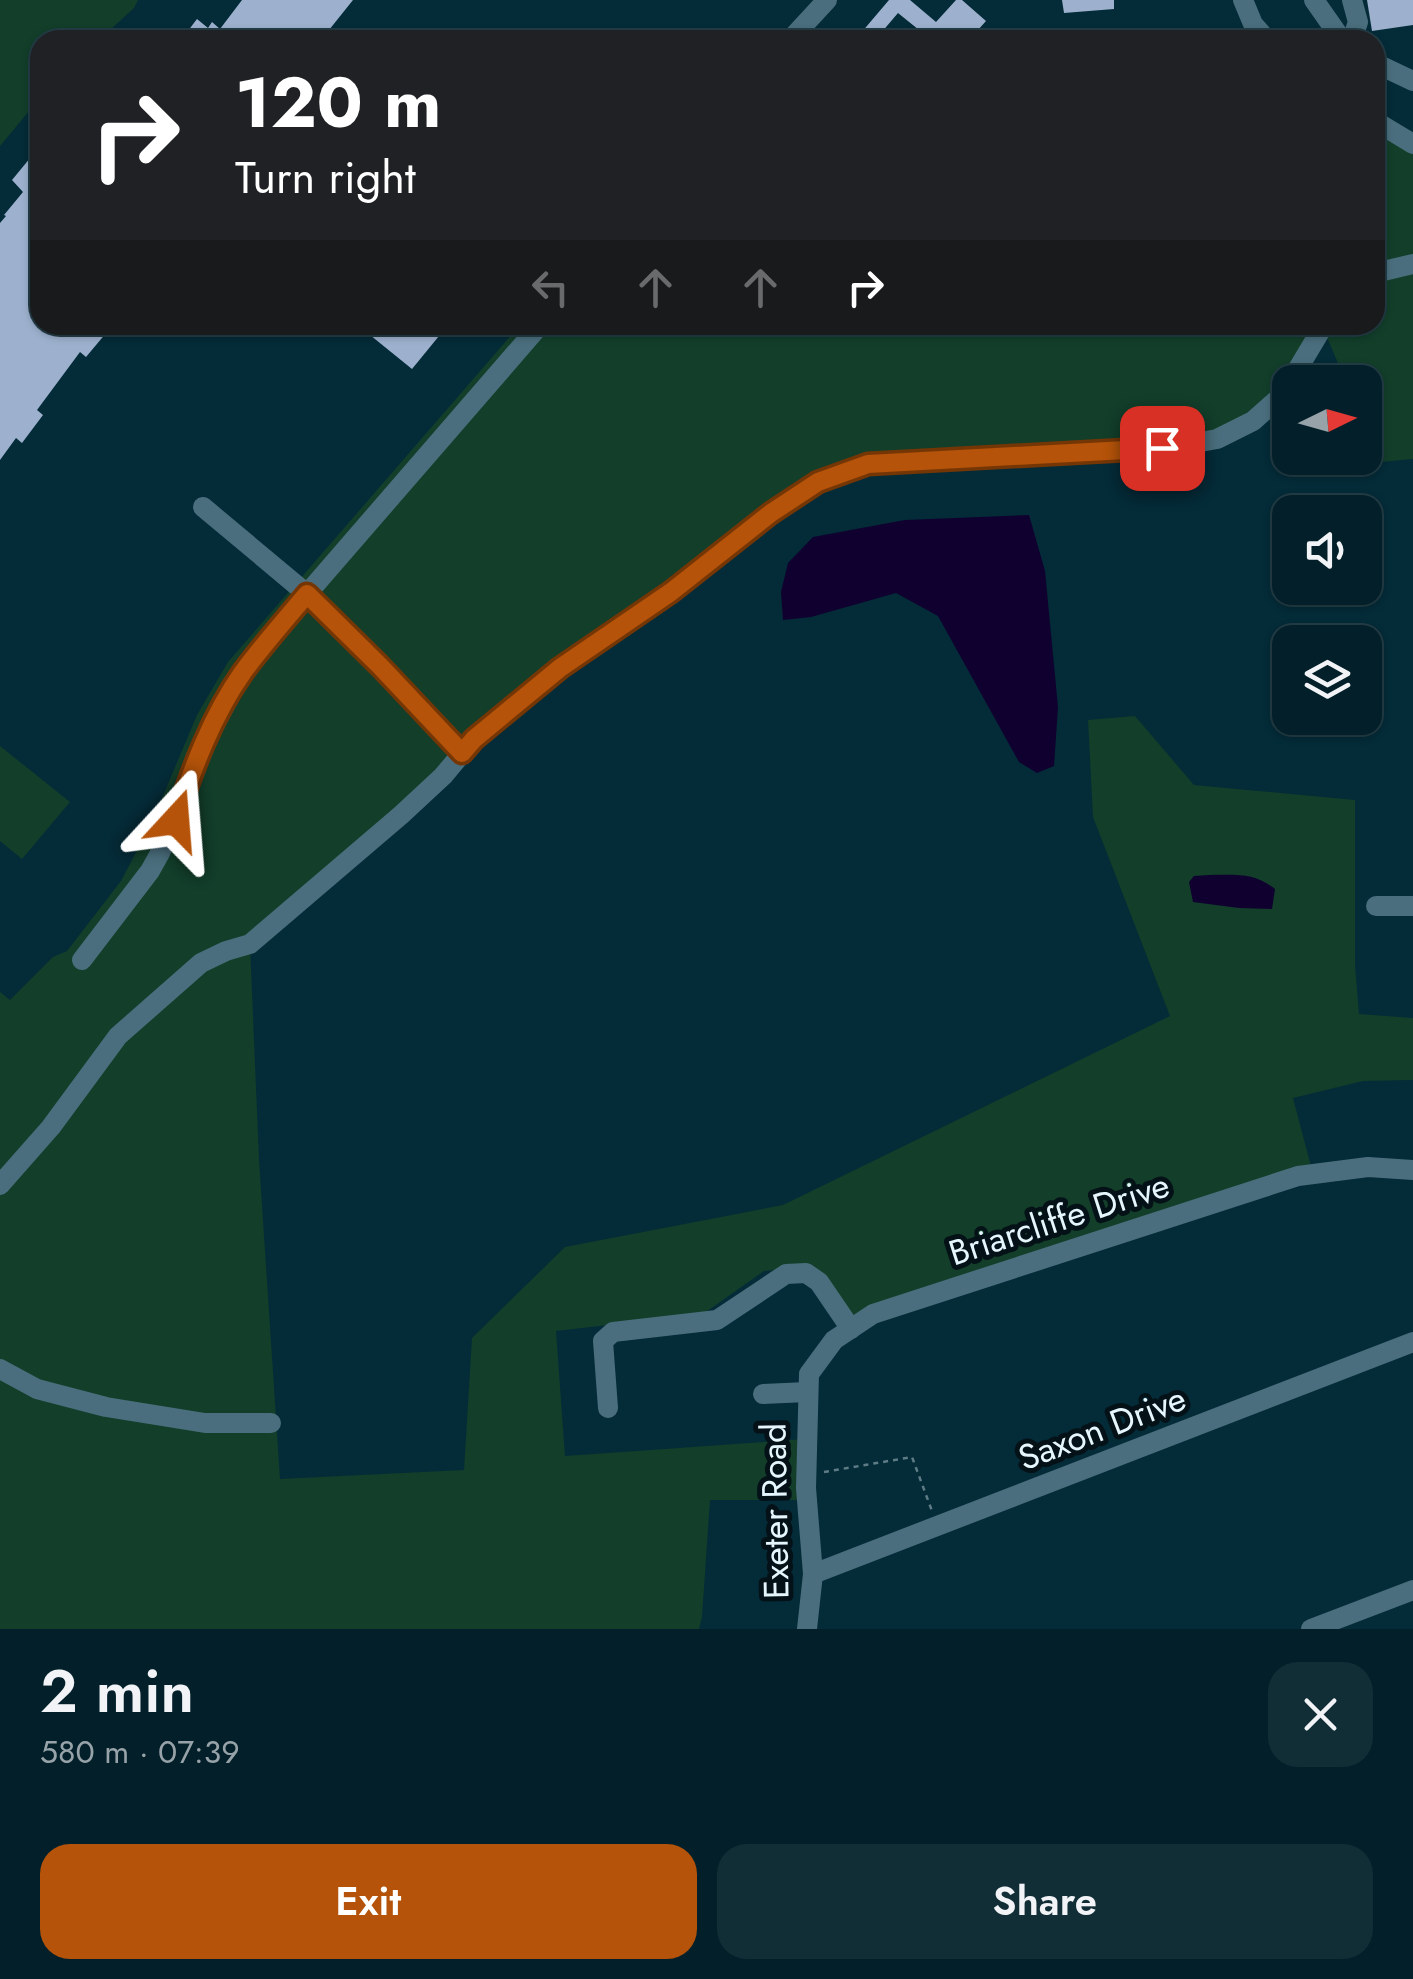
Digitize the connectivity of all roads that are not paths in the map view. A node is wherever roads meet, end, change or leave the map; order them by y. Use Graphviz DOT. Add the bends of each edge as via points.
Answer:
graph roads {
  1 [pos="826,0"];
  2 [pos="1243,0"];
  3 [pos="1314,0"];
  4 [pos="1352,0"];
  5 [pos="799,30"];
  6 [pos="1259,30"];
  7 [pos="1335,30"];
  8 [pos="1355,30"];
  9 [pos="1385,66"];
  10 [pos="1410,76"];
  11 [pos="1385,127"];
  12 [pos="1413,144"];
  13 [pos="1413,264"];
  14 [pos="1385,270"];
  15 [pos="531,335"];
  16 [pos="1318,335"];
  17 [pos="1301,365"];
  18 [pos="1272,404"];
  19 [pos="203,506"];
  20 [pos="307,594"];
  21 [pos="462,753"];
  22 [pos="1376,906"];
  23 [pos="1413,906"];
  24 [pos="82,960"];
  25 [pos="1413,1170"];
  26 [pos="0,1185"];
  27 [pos="852,1328"];
  28 [pos="1413,1342"];
  29 [pos="0,1369"];
  30 [pos="807,1392"];
  31 [pos="764,1394"];
  32 [pos="608,1408"];
  33 [pos="272,1423"];
  34 [pos="814,1574"];
  35 [pos="1413,1590"];
  36 [pos="807,1629"];
  37 [pos="1311,1629"];
  1 -- 5 [label="street"];
  2 -- 6 [label="street"];
  3 -- 7 [label="street"];
  4 -- 8 [label="street"];
  9 -- 10 [label="street"];
  11 -- 12 [label="street"];
  13 -- 14 [label="street"];
  15 -- 20 [label="street"];
  16 -- 17 [label="street"];
  18 -- 21 [label="street" via="1217,439 1162,448 868,464 818,482 560,668"];
  19 -- 20 [label="street"];
  20 -- 21 [label="street"];
  20 -- 24 [label="street" via="241,675 198,756 156,862"];
  21 -- 26 [label="street" via="401,816 250,944 200,963 118,1036"];
  22 -- 23 [label="street"];
  25 -- 27 [label="street, Briarcliffe Drive" via="1368,1167 1298,1176 873,1314"];
  27 -- 30 [label="street, Briarcliffe Drive" via="809,1374"];
  27 -- 32 [label="street" via="819,1282 806,1273 786,1274 717,1320 612,1332 603,1341"];
  28 -- 34 [label="street, Saxon Drive"];
  29 -- 33 [label="street" via="37,1389 106,1407 205,1423"];
  30 -- 31 [label="street"];
  30 -- 34 [label="street, Exeter Road"];
  34 -- 36 [label="street, Exeter Road"];
  35 -- 37 [label="street"];
}
